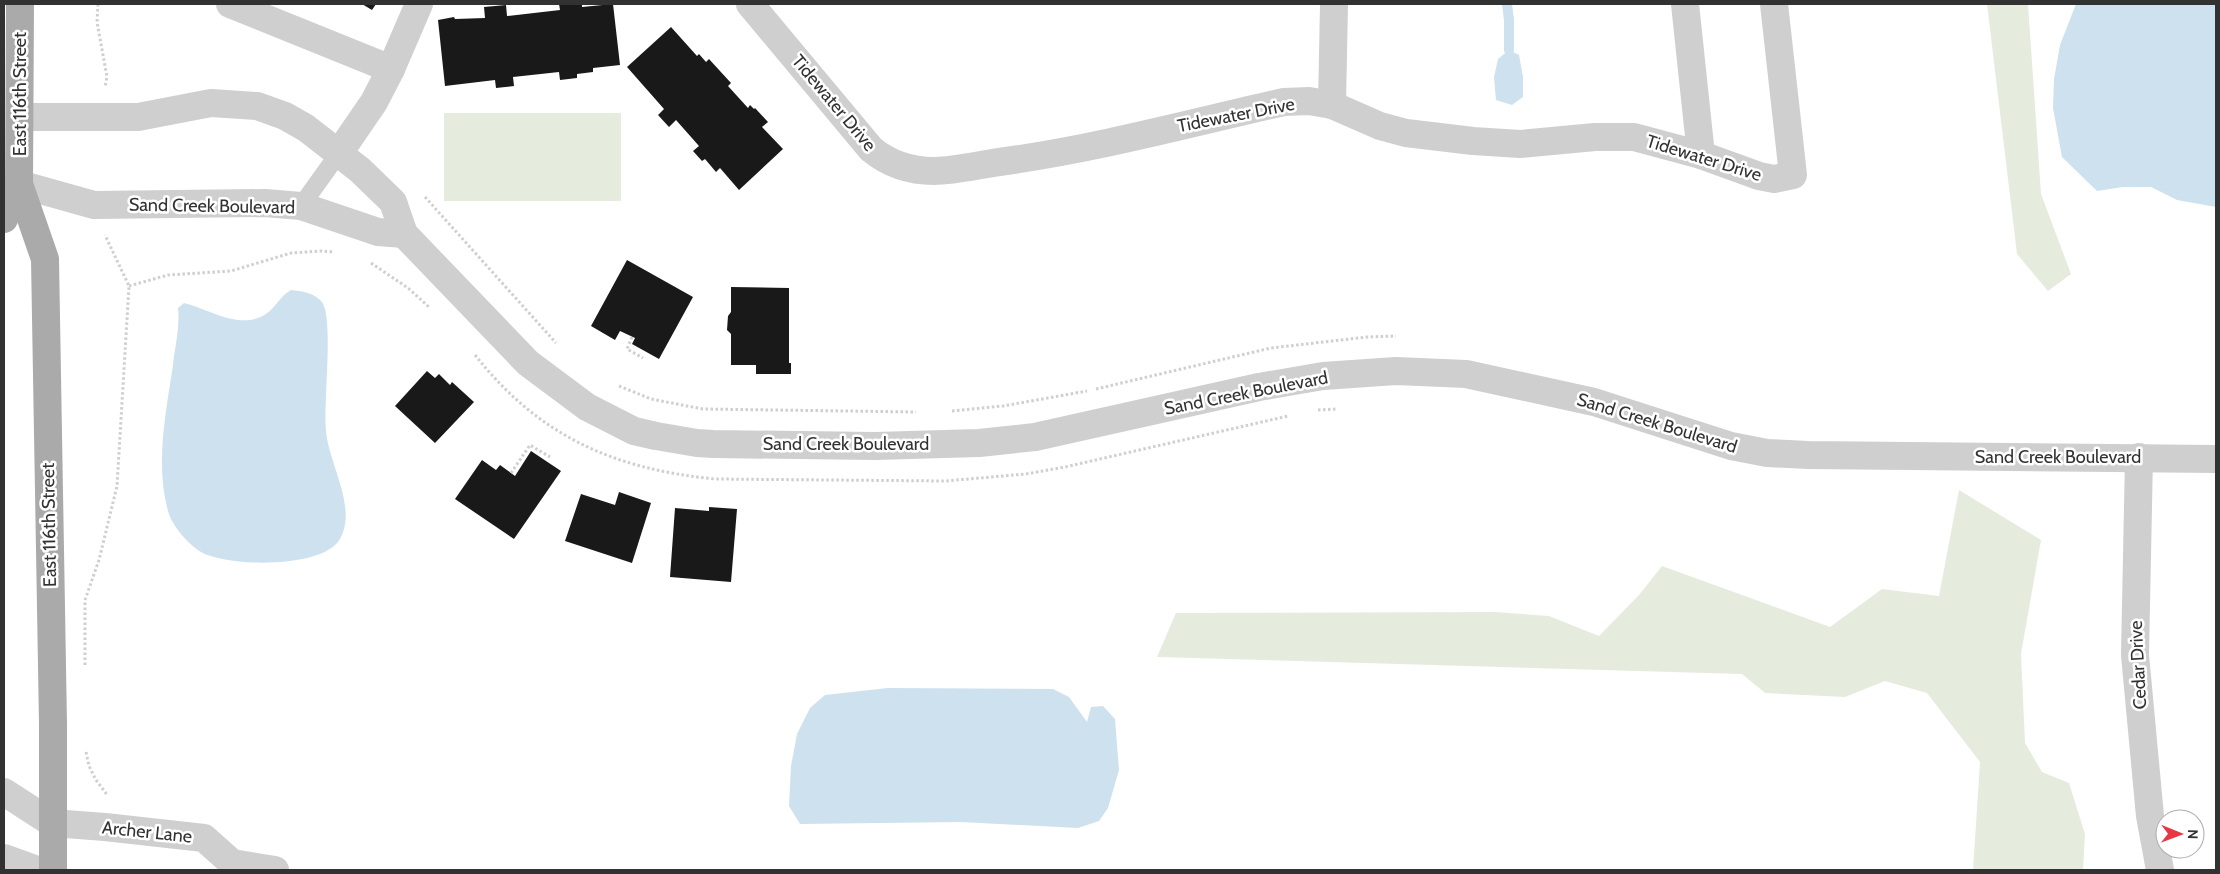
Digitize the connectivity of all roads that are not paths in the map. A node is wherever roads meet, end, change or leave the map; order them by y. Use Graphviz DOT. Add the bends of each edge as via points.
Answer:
graph roads {
  1 [pos="20,4"];
  2 [pos="230,4"];
  3 [pos="420,4"];
  4 [pos="750,4"];
  5 [pos="1334,4"];
  6 [pos="1685,4"];
  7 [pos="1774,4"];
  8 [pos="391,69"];
  9 [pos="1332,105"];
  10 [pos="20,117"];
  11 [pos="339,154"];
  12 [pos="1701,155"];
  13 [pos="19,184"];
  14 [pos="301,206"];
  15 [pos="4,219"];
  16 [pos="404,234"];
  17 [pos="2139,457"];
  18 [pos="2216,460"];
  19 [pos="4,792"];
  20 [pos="52,823"];
  21 [pos="4,858"];
  22 [pos="224,866"];
  23 [pos="37,870"];
  24 [pos="53,870"];
  25 [pos="274,870"];
  26 [pos="2160,870"];
  1 -- 10 [label="main road, East 116th Street"];
  2 -- 8 [label="street"];
  3 -- 8 [label="street"];
  4 -- 9 [label="street, Tidewater Drive" via="871,149 884,160 900,166 934,171 1042,156 1284,102 1309,101"];
  5 -- 9 [label="street"];
  6 -- 12 [label="street"];
  7 -- 12 [label="street, Tidewater Drive" via="1793,175 1774,179 1759,176"];
  8 -- 11 [label="street" via="374,102"];
  9 -- 12 [label="street, Tidewater Drive" via="1380,126 1406,133 1520,144 1634,137"];
  10 -- 11 [label="street, Sand Creek Boulevard" via="138,117 211,103 257,106 306,128"];
  10 -- 13 [label="main road, East 116th Street"];
  11 -- 14 [label="lane"];
  11 -- 16 [label="street, Sand Creek Boulevard" via="393,202"];
  13 -- 14 [label="street, Sand Creek Boulevard" via="94,205 265,203"];
  13 -- 15 [label="main road, East 116th Street"];
  13 -- 20 [label="main road, East 116th Street" via="45,259"];
  14 -- 16 [label="street, Sand Creek Boulevard" via="378,232"];
  16 -- 17 [label="street, Sand Creek Boulevard" via="528,363 568,395 634,431 697,444 875,446 979,443 1035,437 1259,387 1323,376 1396,371 1466,374 1594,402 1731,446 1767,453"];
  17 -- 18 [label="street, Sand Creek Boulevard"];
  17 -- 26 [label="street, Cedar Drive" via="2135,655 2150,816"];
  19 -- 20 [label="street"];
  20 -- 22 [label="street, Archer Lane" via="204,838"];
  20 -- 24 [label="main road, East 116th Street"];
  21 -- 23 [label="street"];
  22 -- 25 [label="street, Archer Lane"];
}
